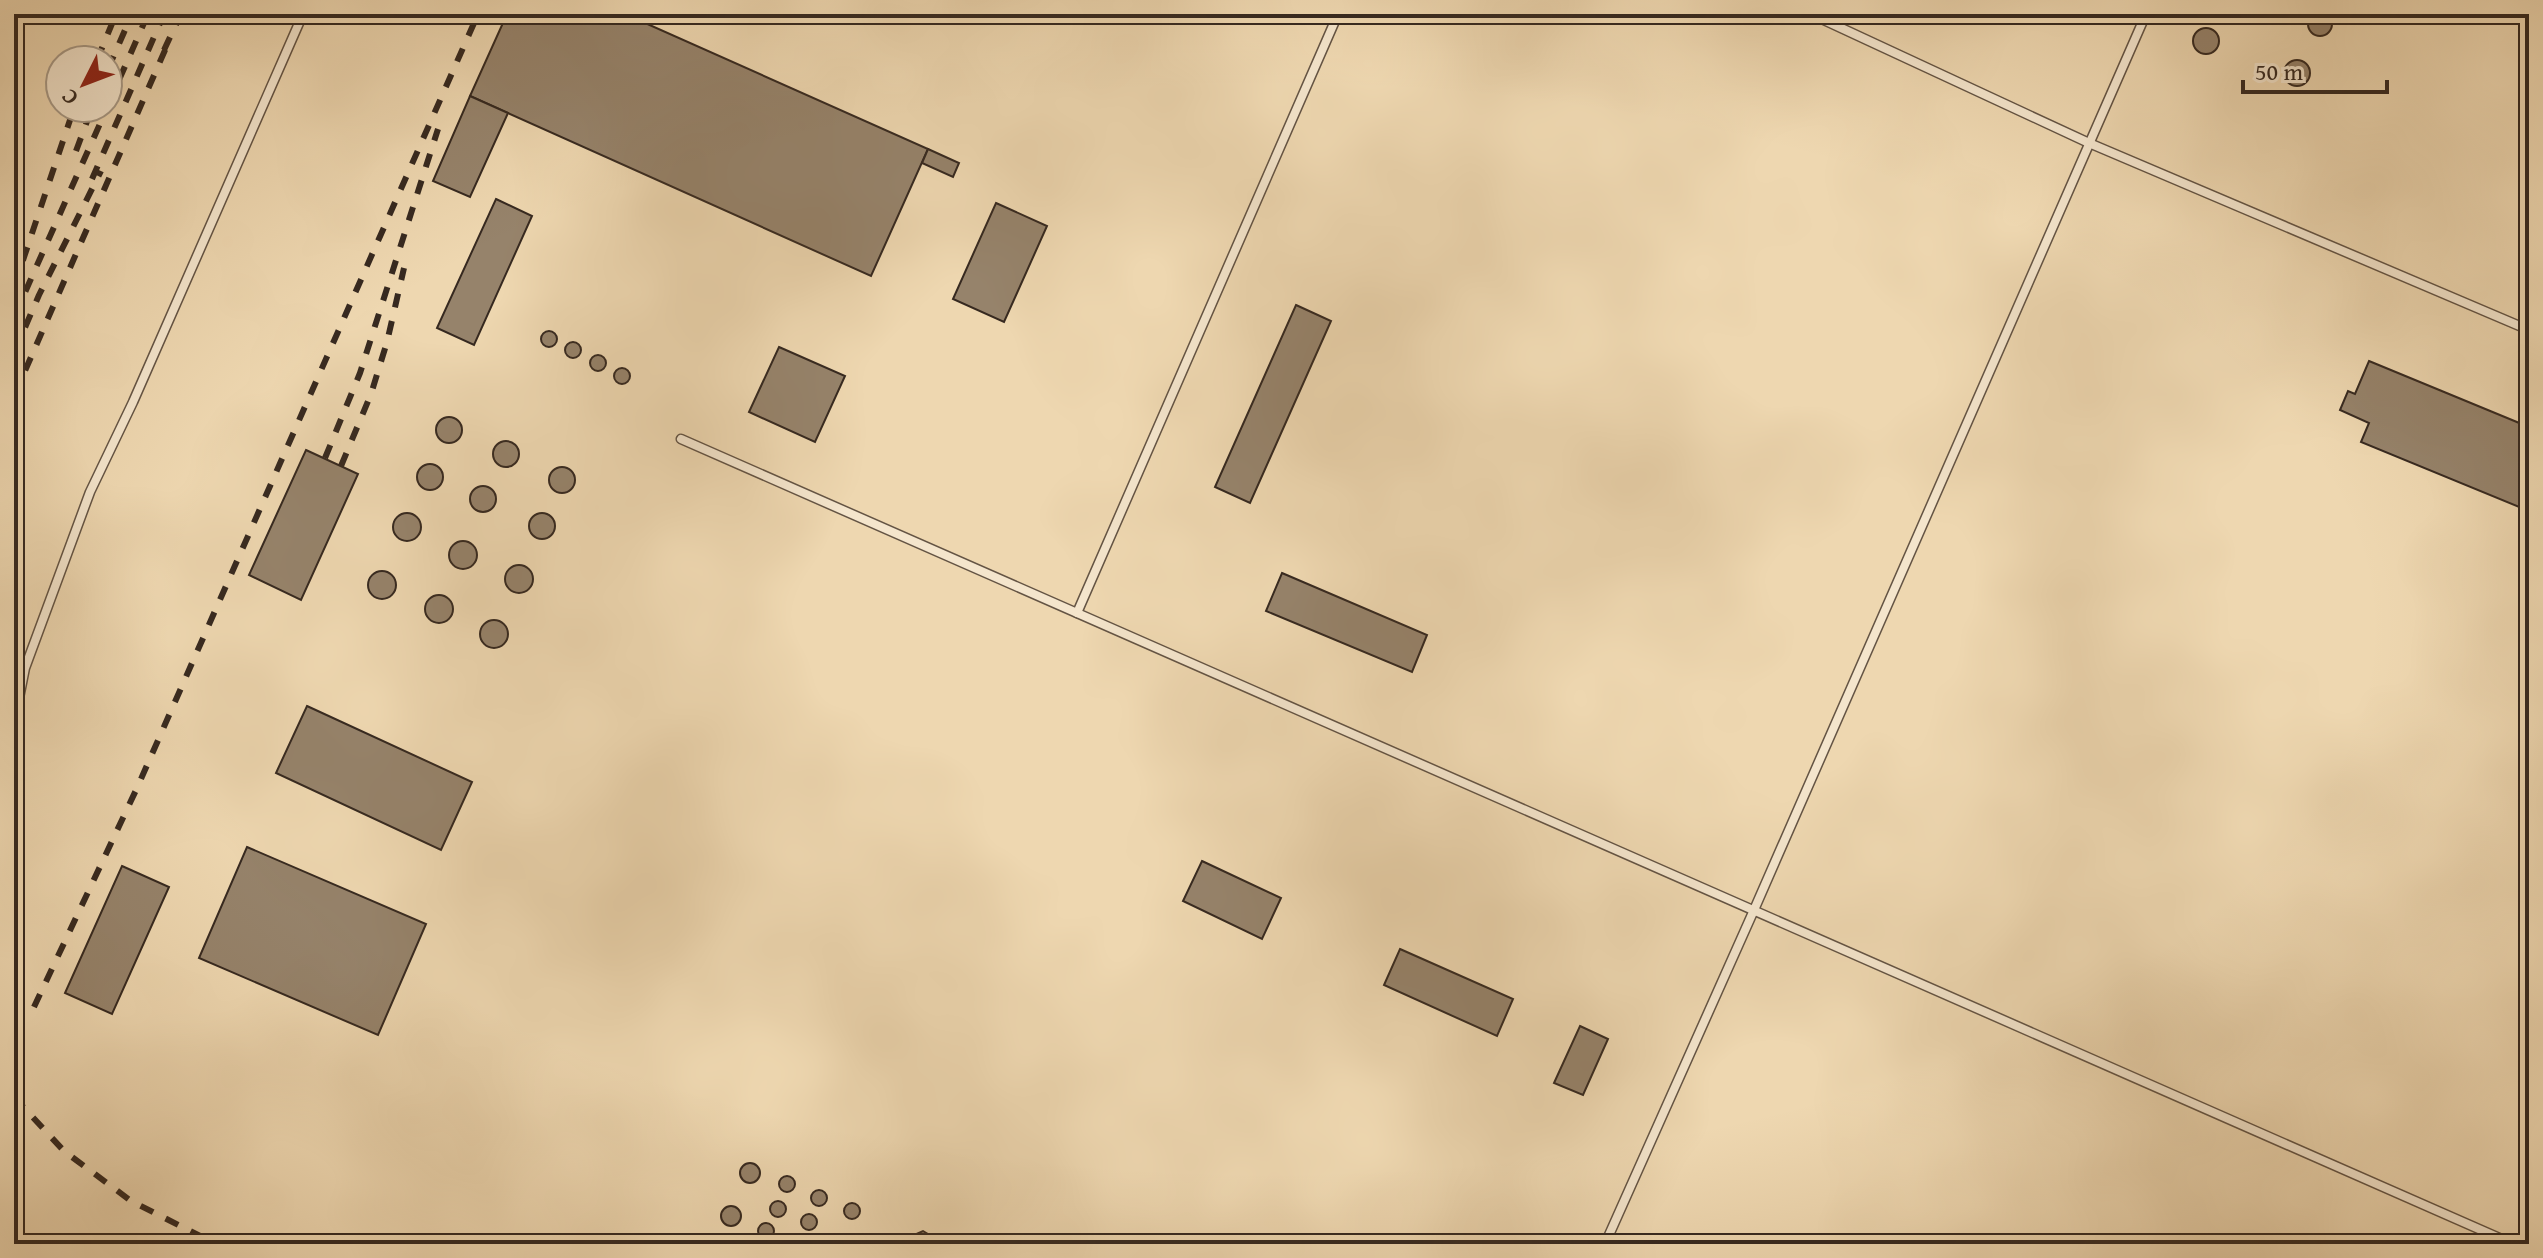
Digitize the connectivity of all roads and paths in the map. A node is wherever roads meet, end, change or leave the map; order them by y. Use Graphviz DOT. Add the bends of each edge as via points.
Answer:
graph roads {
  1 [pos="303,14"];
  2 [pos="1338,14"];
  3 [pos="1811,14"];
  4 [pos="2146,14"];
  5 [pos="2089,143"];
  6 [pos="2529,330"];
  7 [pos="681,439"];
  8 [pos="1077,613"];
  9 [pos="14,723"];
  10 [pos="1754,910"];
  11 [pos="1605,1244"];
  12 [pos="2513,1244"];
  1 -- 9 [label="lane" via="90,492 25,668"];
  2 -- 8 [label="lane"];
  3 -- 5 [label="lane"];
  4 -- 5 [label="lane"];
  5 -- 6 [label="lane"];
  5 -- 10 [label="lane"];
  7 -- 8 [label="lane"];
  8 -- 10 [label="lane"];
  10 -- 11 [label="lane"];
  10 -- 12 [label="lane"];
}
